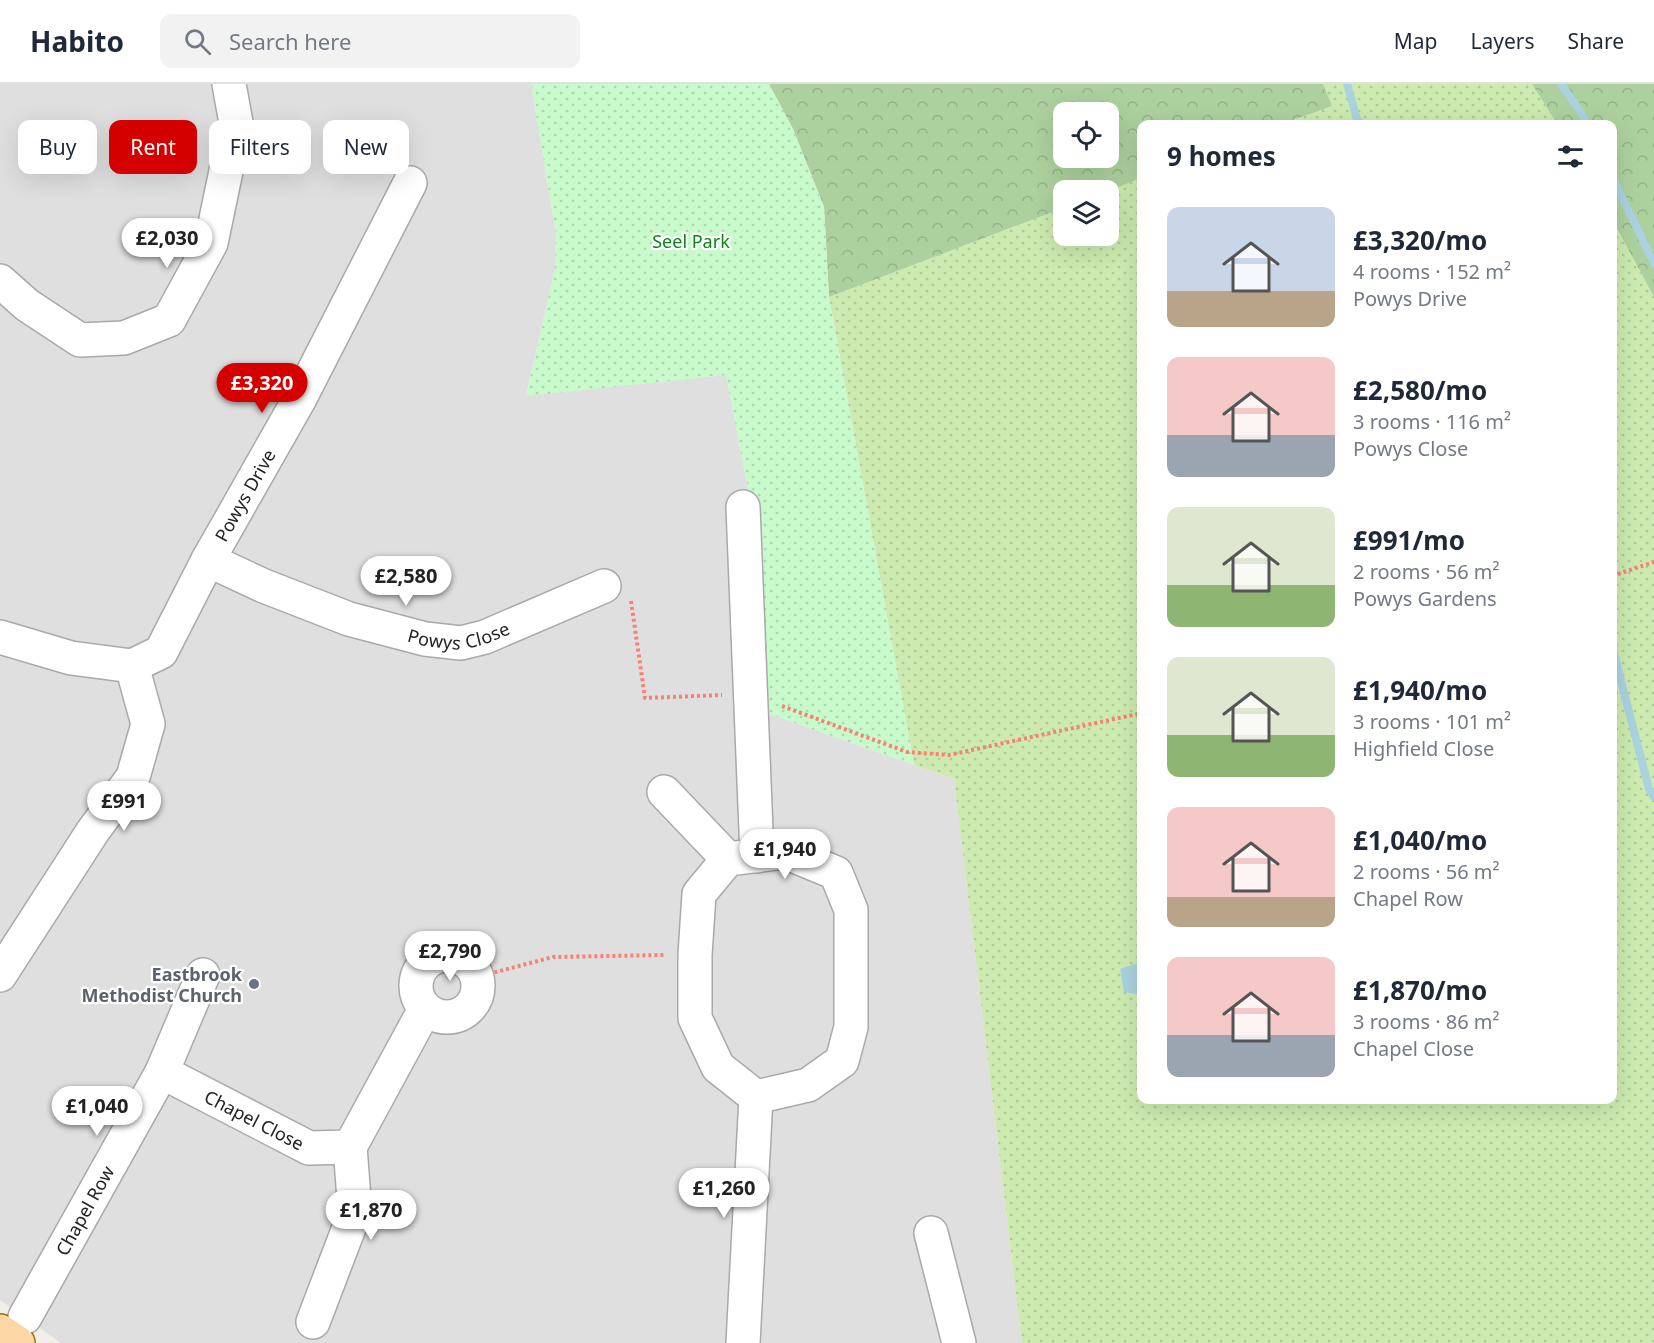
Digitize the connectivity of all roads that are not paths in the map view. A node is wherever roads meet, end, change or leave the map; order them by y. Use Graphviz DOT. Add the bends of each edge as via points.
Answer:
graph roads {
  1 [pos="229,84"];
  2 [pos="410,183"];
  3 [pos="0,281"];
  4 [pos="743,507"];
  5 [pos="208,560"];
  6 [pos="604,586"];
  7 [pos="0,637"];
  8 [pos="132,666"];
  9 [pos="664,792"];
  10 [pos="742,857"];
  11 [pos="0,975"];
  12 [pos="203,975"];
  13 [pos="425,1009"];
  14 [pos="162,1072"];
  15 [pos="756,1097"];
  16 [pos="350,1147"];
  17 [pos="931,1233"];
  18 [pos="313,1322"];
  19 [pos="14,1330"];
  20 [pos="743,1343"];
  21 [pos="959,1343"];
  1 -- 3 [label="street" via="236,123 211,243 169,320 124,338 80,340 27,305"];
  2 -- 5 [label="street, Powys Drive" via="300,398"];
  4 -- 10 [label="street"];
  5 -- 6 [label="street, Powys Close" via="349,619 425,639 461,643 485,637"];
  5 -- 8 [label="street, Powys Drive" via="161,652"];
  7 -- 8 [label="street" via="71,658"];
  8 -- 11 [label="street" via="148,724 133,777 93,831"];
  9 -- 10 [label="street"];
  10 -- 15 [label="street" via="699,894 695,1018 718,1067"];
  10 -- 15 [label="street" via="785,852 836,873 851,910 851,1027 842,1061 808,1085"];
  12 -- 14 [label="street, Chapel Row"];
  13 -- 13 [label="street" via="419,1000 416,979 426,962 448,955 459,957 472,967 478,990 468,1009 451,1017 440,1017"];
  13 -- 16 [label="street"];
  14 -- 16 [label="street, Chapel Close" via="309,1148"];
  14 -- 19 [label="street, Chapel Row"];
  15 -- 20 [label="street"];
  16 -- 18 [label="street" via="355,1212"];
  17 -- 21 [label="street"];
}
